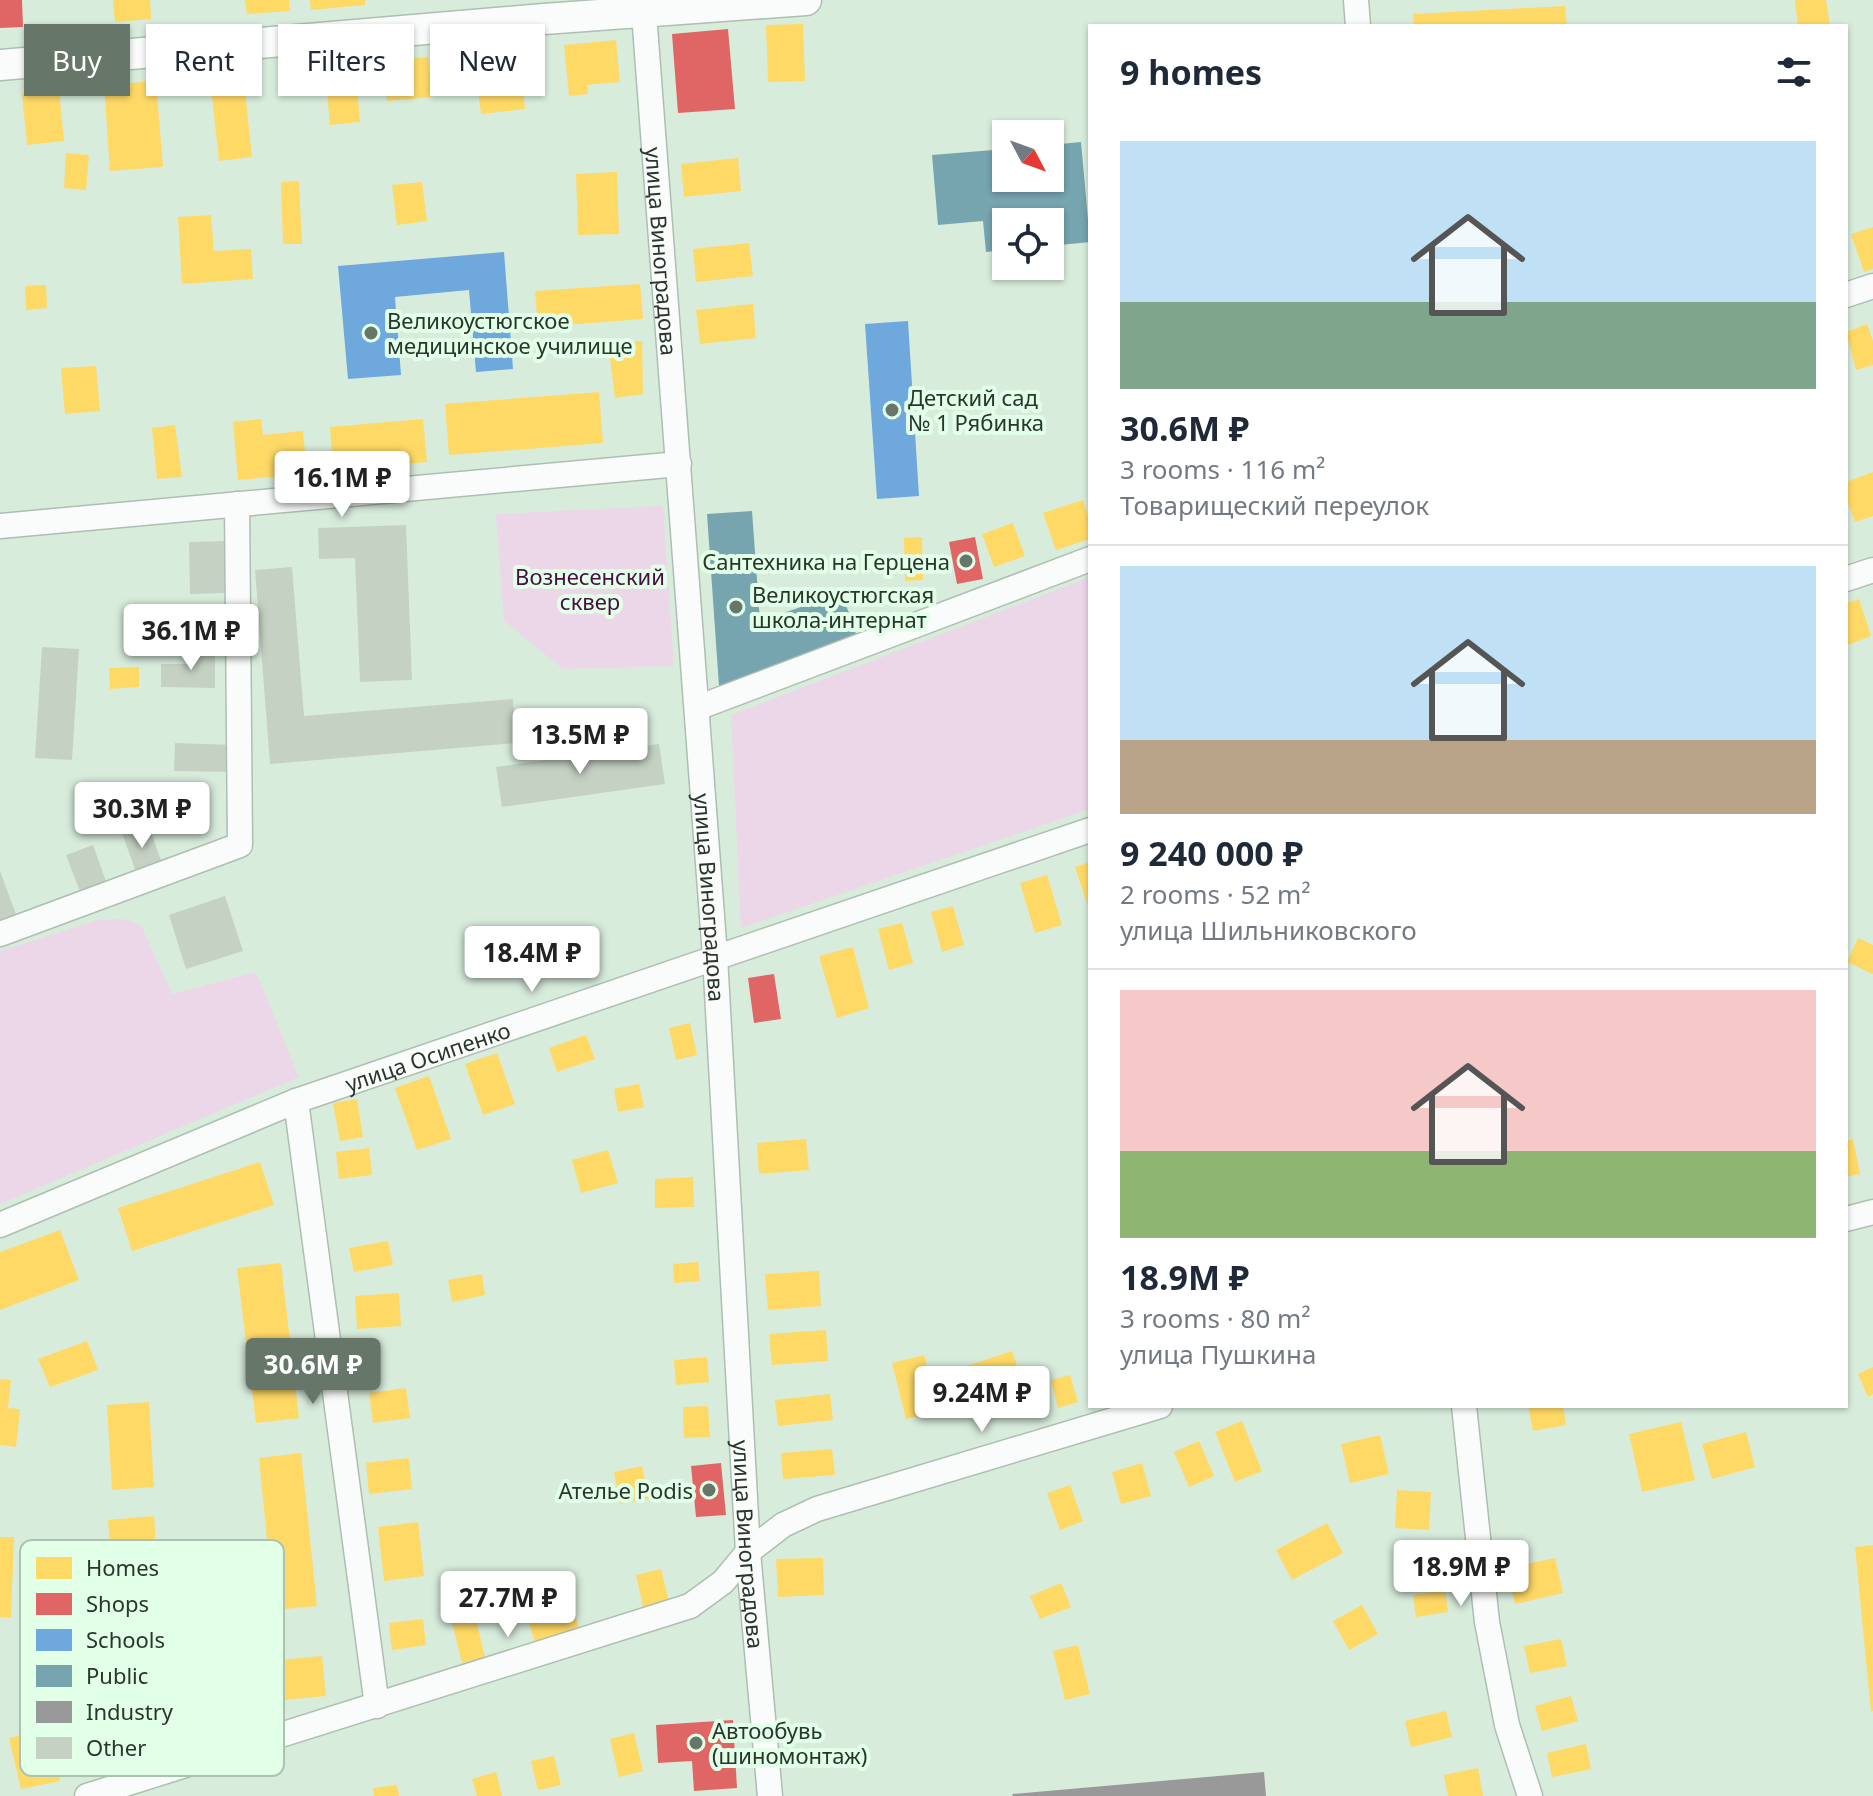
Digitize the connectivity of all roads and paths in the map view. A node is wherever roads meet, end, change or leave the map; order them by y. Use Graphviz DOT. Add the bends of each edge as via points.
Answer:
graph roads {
  1 [pos="806,0"];
  2 [pos="1356,0"];
  3 [pos="644,6"];
  4 [pos="1358,24"];
  5 [pos="0,65"];
  6 [pos="1873,286"];
  7 [pos="1848,294"];
  8 [pos="679,464"];
  9 [pos="237,504"];
  10 [pos="0,526"];
  11 [pos="1088,560"];
  12 [pos="1873,570"];
  13 [pos="1848,578"];
  14 [pos="697,708"];
  15 [pos="1088,831"];
  16 [pos="0,934"];
  17 [pos="715,956"];
  18 [pos="296,1101"];
  19 [pos="1873,1212"];
  20 [pos="1848,1218"];
  21 [pos="0,1225"];
  22 [pos="1153,1408"];
  23 [pos="1464,1408"];
  24 [pos="748,1552"];
  25 [pos="377,1706"];
  26 [pos="284,1735"];
  27 [pos="151,1776"];
  28 [pos="87,1796"];
  29 [pos="770,1796"];
  30 [pos="1530,1796"];
  1 -- 3 [label="main road"];
  2 -- 4 [label="street"];
  3 -- 5 [label="main road"];
  3 -- 8 [label="street, улица Виноградова"];
  6 -- 7 [label="street"];
  8 -- 9 [label="street"];
  8 -- 14 [label="street, улица Виноградова"];
  9 -- 10 [label="street"];
  9 -- 16 [label="street" via="240,845"];
  11 -- 14 [label="street"];
  12 -- 13 [label="street"];
  14 -- 17 [label="street, улица Виноградова"];
  15 -- 17 [label="street, улица Осипенко"];
  17 -- 18 [label="street, улица Осипенко"];
  17 -- 24 [label="street, улица Виноградова"];
  18 -- 21 [label="street, улица Осипенко"];
  18 -- 25 [label="street"];
  19 -- 20 [label="street"];
  22 -- 24 [label="street" via="817,1509 783,1525"];
  23 -- 30 [label="street" via="1487,1622 1507,1725"];
  24 -- 25 [label="street" via="723,1582 690,1606"];
  24 -- 29 [label="street, улица Виноградова"];
  25 -- 26 [label="street"];
  27 -- 28 [label="street"];
}
